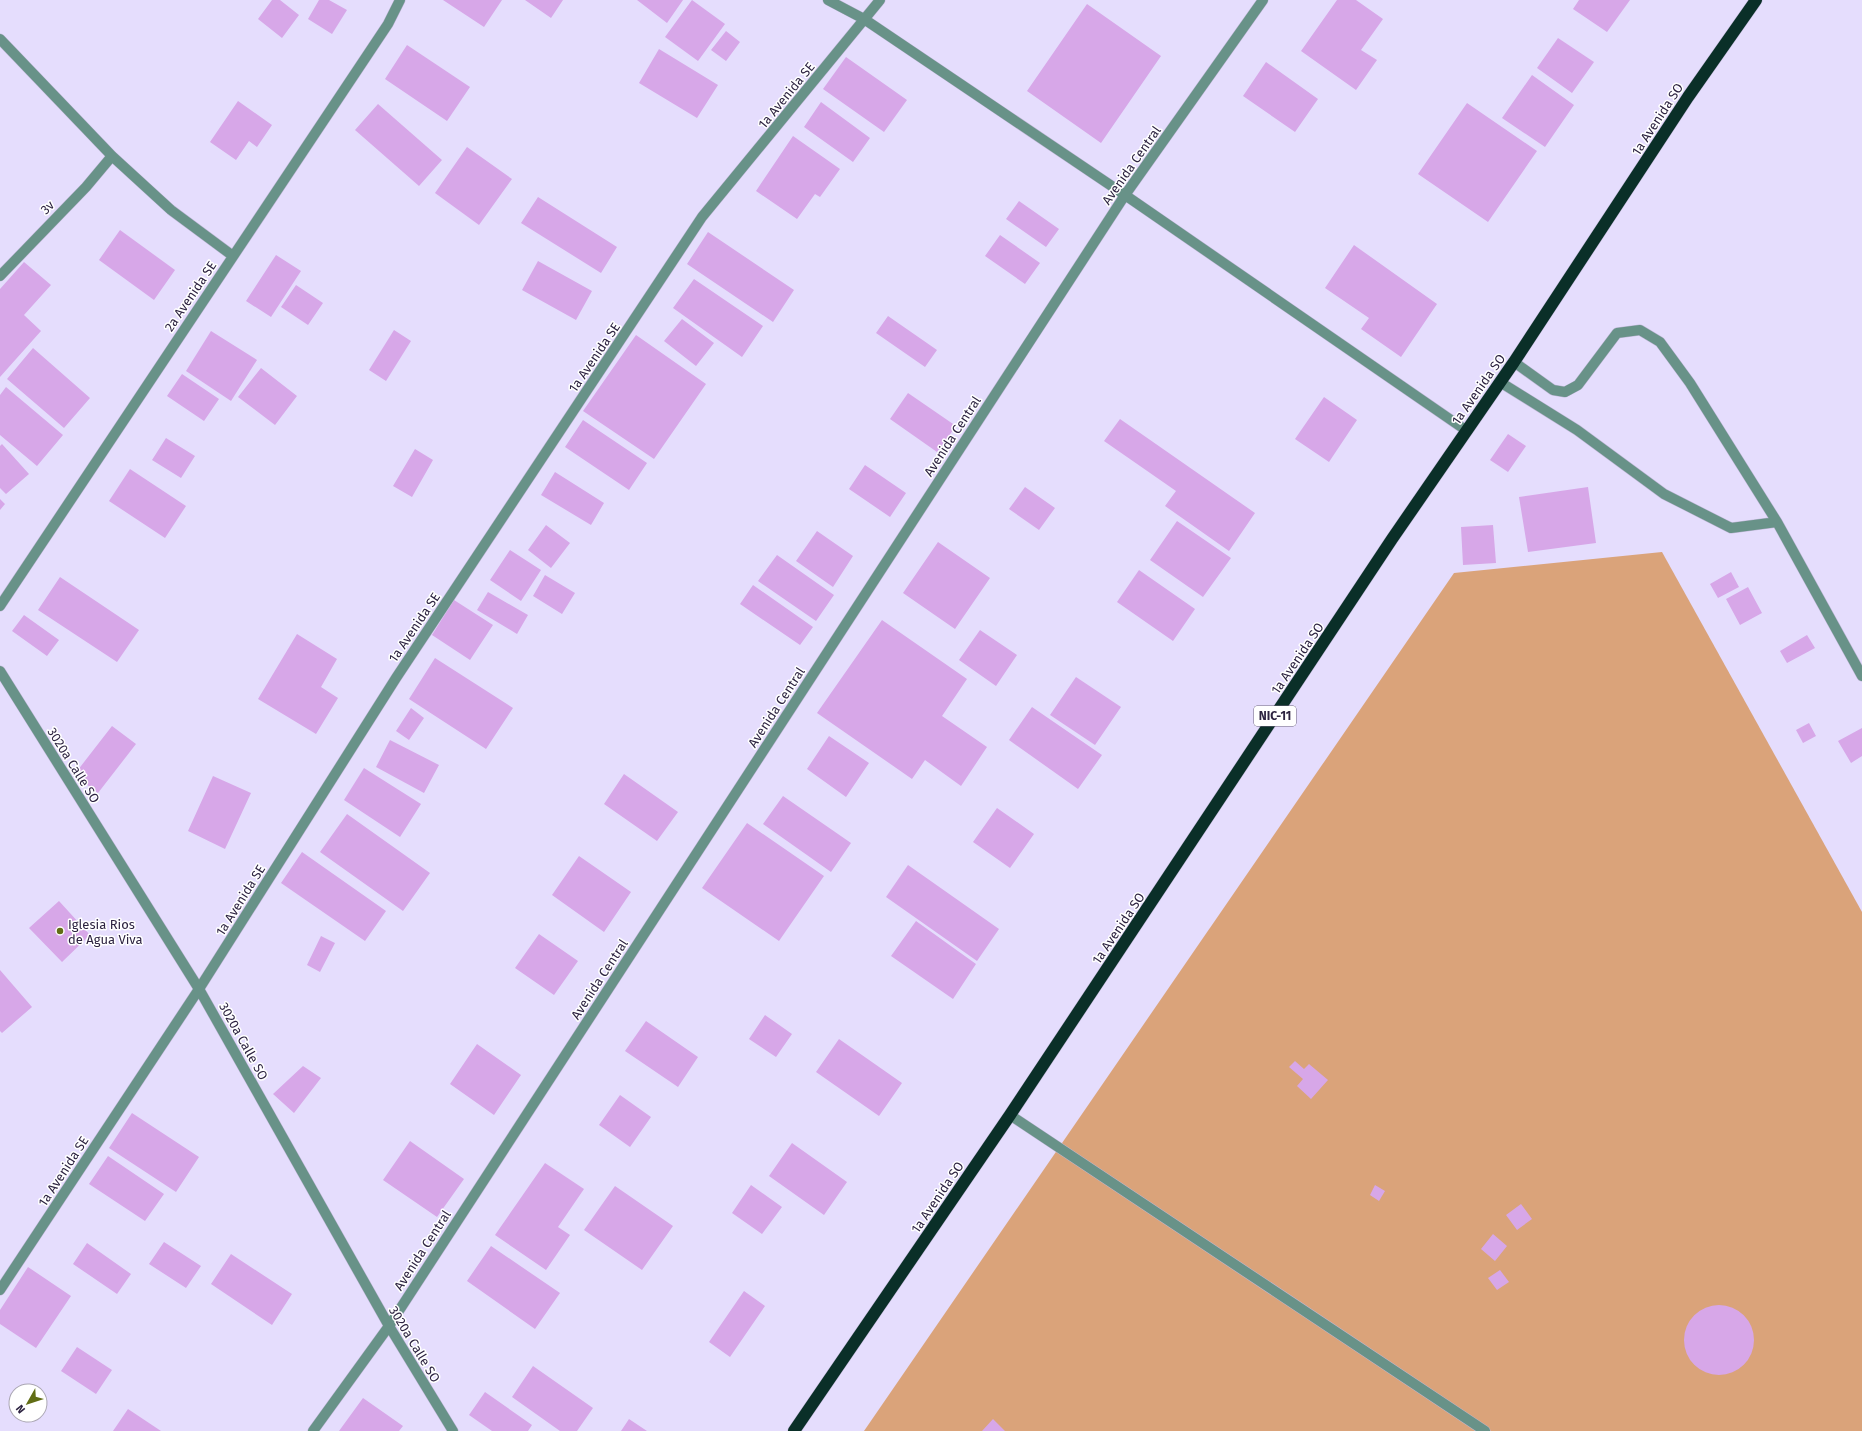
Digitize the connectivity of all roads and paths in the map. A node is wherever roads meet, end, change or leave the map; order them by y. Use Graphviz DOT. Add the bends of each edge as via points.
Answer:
graph roads {
  1 [pos="400,0"];
  2 [pos="828,0"];
  3 [pos="880,0"];
  4 [pos="1263,0"];
  5 [pos="1756,0"];
  6 [pos="864,19"];
  7 [pos="0,39"];
  8 [pos="112,156"];
  9 [pos="1125,195"];
  10 [pos="234,256"];
  11 [pos="0,276"];
  12 [pos="1514,362"];
  13 [pos="1500,382"];
  14 [pos="1467,431"];
  15 [pos="1777,522"];
  16 [pos="0,606"];
  17 [pos="0,671"];
  18 [pos="1862,676"];
  19 [pos="199,989"];
  20 [pos="1010,1115"];
  21 [pos="0,1290"];
  22 [pos="389,1326"];
  23 [pos="313,1431"];
  24 [pos="453,1431"];
  25 [pos="794,1431"];
  26 [pos="1486,1431"];
  1 -- 10 [label="street, 2a Avenida SE" via="388,24"];
  2 -- 6 [label="street"];
  3 -- 6 [label="street, 1a Avenida SE"];
  4 -- 9 [label="street, Avenida Central"];
  5 -- 12 [label="highway, 1a Avenida SO / NIC-11" via="1688,97"];
  6 -- 9 [label="street"];
  6 -- 19 [label="street, 1a Avenida SE" via="702,217 396,678"];
  7 -- 8 [label="street"];
  8 -- 10 [label="street" via="171,210"];
  8 -- 11 [label="street, 3v" via="86,187"];
  9 -- 14 [label="street"];
  9 -- 22 [label="street, Avenida Central"];
  10 -- 16 [label="street, 2a Avenida SE"];
  12 -- 13 [label="highway, 1a Avenida SO / NIC-11"];
  12 -- 15 [label="street" via="1553,390 1565,392 1578,385 1617,333 1640,330 1660,342 1690,383"];
  13 -- 14 [label="highway, 1a Avenida SO / NIC-11"];
  13 -- 15 [label="street" via="1577,430 1664,494 1731,528"];
  14 -- 20 [label="highway, 1a Avenida SO / NIC-11" via="1392,539"];
  15 -- 18 [label="street"];
  17 -- 19 [label="street, 3020a Calle SO"];
  19 -- 21 [label="street, 1a Avenida SE"];
  19 -- 22 [label="street, 3020a Calle SO"];
  20 -- 25 [label="highway, 1a Avenida SO / NIC-11"];
  20 -- 26 [label="street"];
  22 -- 23 [label="street, Avenida Central"];
  22 -- 24 [label="street, 3020a Calle SO"];
}
